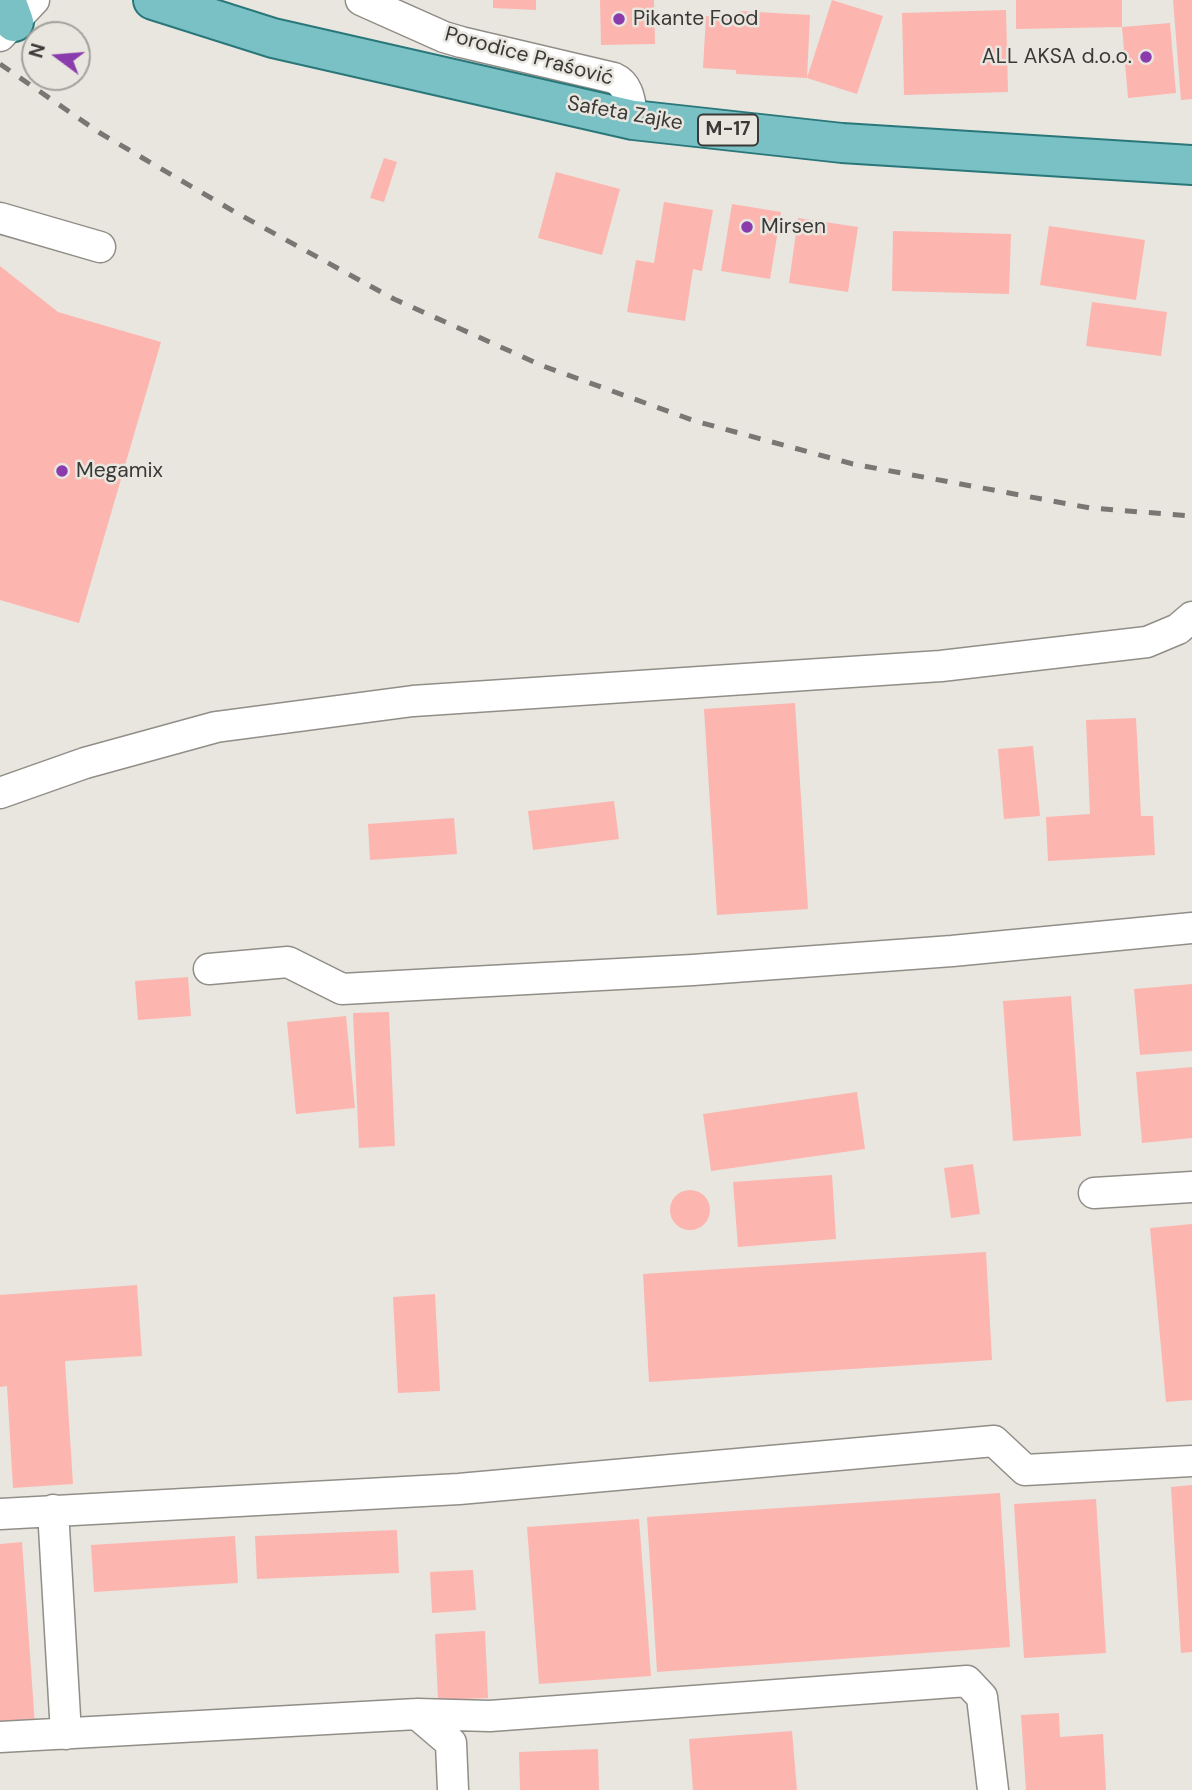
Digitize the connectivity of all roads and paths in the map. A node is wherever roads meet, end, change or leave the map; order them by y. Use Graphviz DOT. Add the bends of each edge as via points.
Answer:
graph roads {
  1 [pos="153,0"];
  2 [pos="361,0"];
  3 [pos="633,120"];
  4 [pos="1192,165"];
  5 [pos="0,218"];
  6 [pos="100,247"];
  7 [pos="1192,617"];
  8 [pos="0,793"];
  9 [pos="1192,928"];
  10 [pos="209,969"];
  11 [pos="1192,1187"];
  12 [pos="1094,1193"];
  13 [pos="1192,1461"];
  14 [pos="53,1510"];
  15 [pos="0,1514"];
  16 [pos="417,1714"];
  17 [pos="66,1734"];
  18 [pos="0,1737"];
  19 [pos="453,1790"];
  20 [pos="993,1790"];
  1 -- 3 [label="main road, Safeta Zajke / M-17" via="273,38"];
  2 -- 3 [label="street, Porodice Praśović" via="444,37 614,78 627,91"];
  3 -- 4 [label="main road, Safeta Zajke / M-17" via="842,143"];
  5 -- 6 [label="street"];
  7 -- 8 [label="street" via="1178,629 1147,642 941,666 413,701 216,727 85,763"];
  9 -- 10 [label="street" via="693,970 342,989 288,962"];
  11 -- 12 [label="street"];
  13 -- 14 [label="street" via="1024,1471 993,1441 458,1489"];
  14 -- 15 [label="street"];
  14 -- 17 [label="street"];
  16 -- 17 [label="street"];
  16 -- 19 [label="street" via="451,1743"];
  16 -- 20 [label="street" via="490,1716 967,1681 982,1697"];
  17 -- 18 [label="street"];
}
